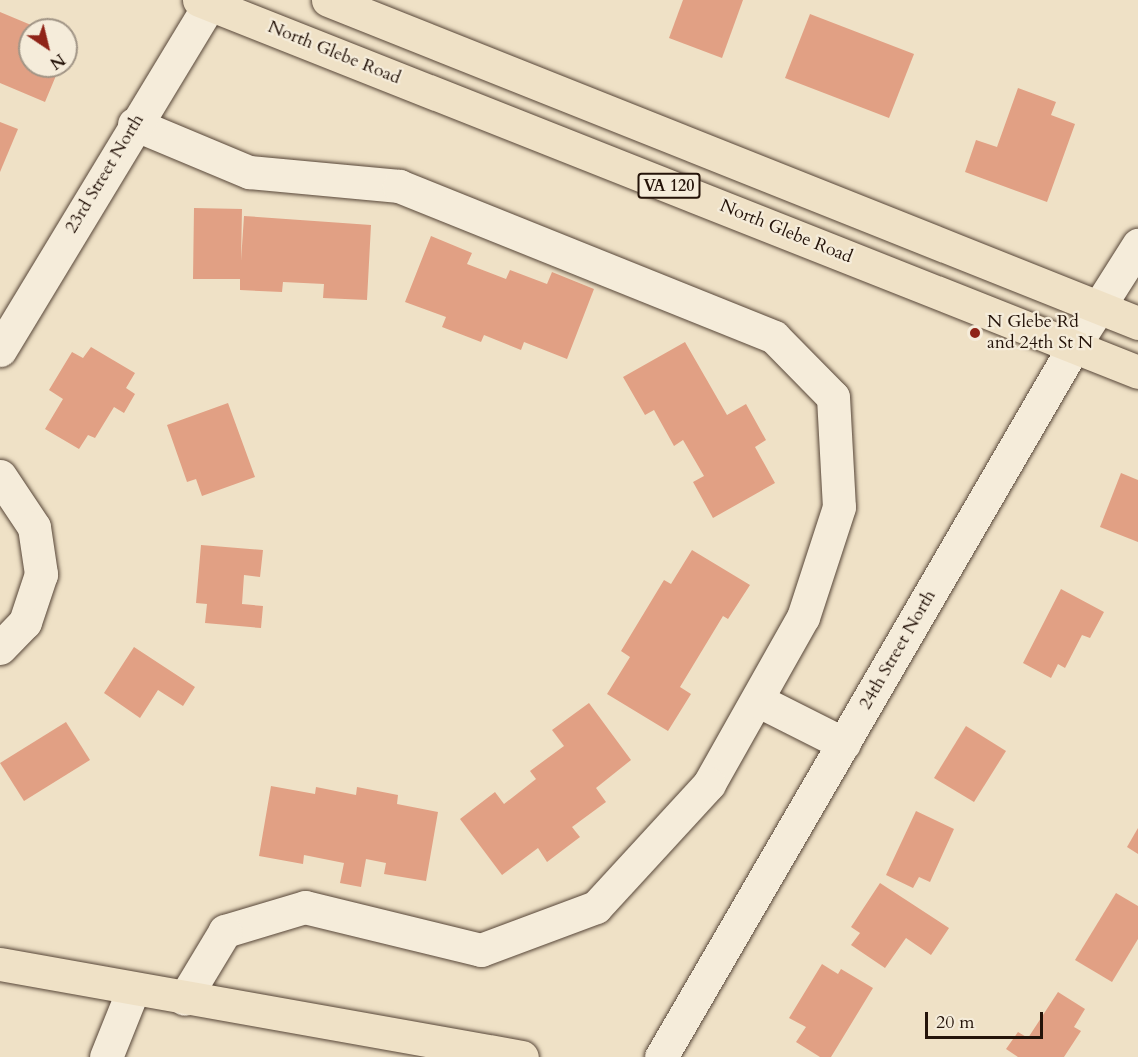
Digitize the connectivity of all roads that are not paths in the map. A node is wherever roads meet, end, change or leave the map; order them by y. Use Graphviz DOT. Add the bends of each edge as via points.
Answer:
graph roads {
  1 [pos="328,0"];
  2 [pos="207,1"];
  3 [pos="134,124"];
  4 [pos="1138,245"];
  5 [pos="1100,308"];
  6 [pos="1138,323"];
  7 [pos="1074,346"];
  8 [pos="0,350"];
  9 [pos="1138,372"];
  10 [pos="0,476"];
  11 [pos="0,648"];
  12 [pos="759,701"];
  13 [pos="844,744"];
  14 [pos="0,964"];
  15 [pos="133,990"];
  16 [pos="184,999"];
  17 [pos="106,1057"];
  18 [pos="522,1057"];
  19 [pos="661,1057"];
  1 -- 5 [label="main road, VA 120"];
  2 -- 3 [label="street, 23rd Street North"];
  2 -- 7 [label="main road, North Glebe Road / VA 120"];
  3 -- 8 [label="street, 23rd Street North"];
  3 -- 12 [label="street" via="249,172 399,186 774,337 832,398 838,507 803,617"];
  4 -- 5 [label="street, 24th Street North"];
  5 -- 6 [label="main road, VA 120"];
  5 -- 7 [label="street, 24th Street North"];
  7 -- 9 [label="main road, North Glebe Road / VA 120"];
  7 -- 13 [label="street, 24th Street North"];
  10 -- 11 [label="street" via="34,527 41,574 25,622"];
  12 -- 13 [label="street"];
  12 -- 16 [label="street" via="710,784 596,907 481,950 305,907 225,931"];
  13 -- 19 [label="street, 24th Street North"];
  14 -- 15 [label="main road"];
  15 -- 16 [label="main road"];
  15 -- 17 [label="street"];
  16 -- 18 [label="main road"];
}
